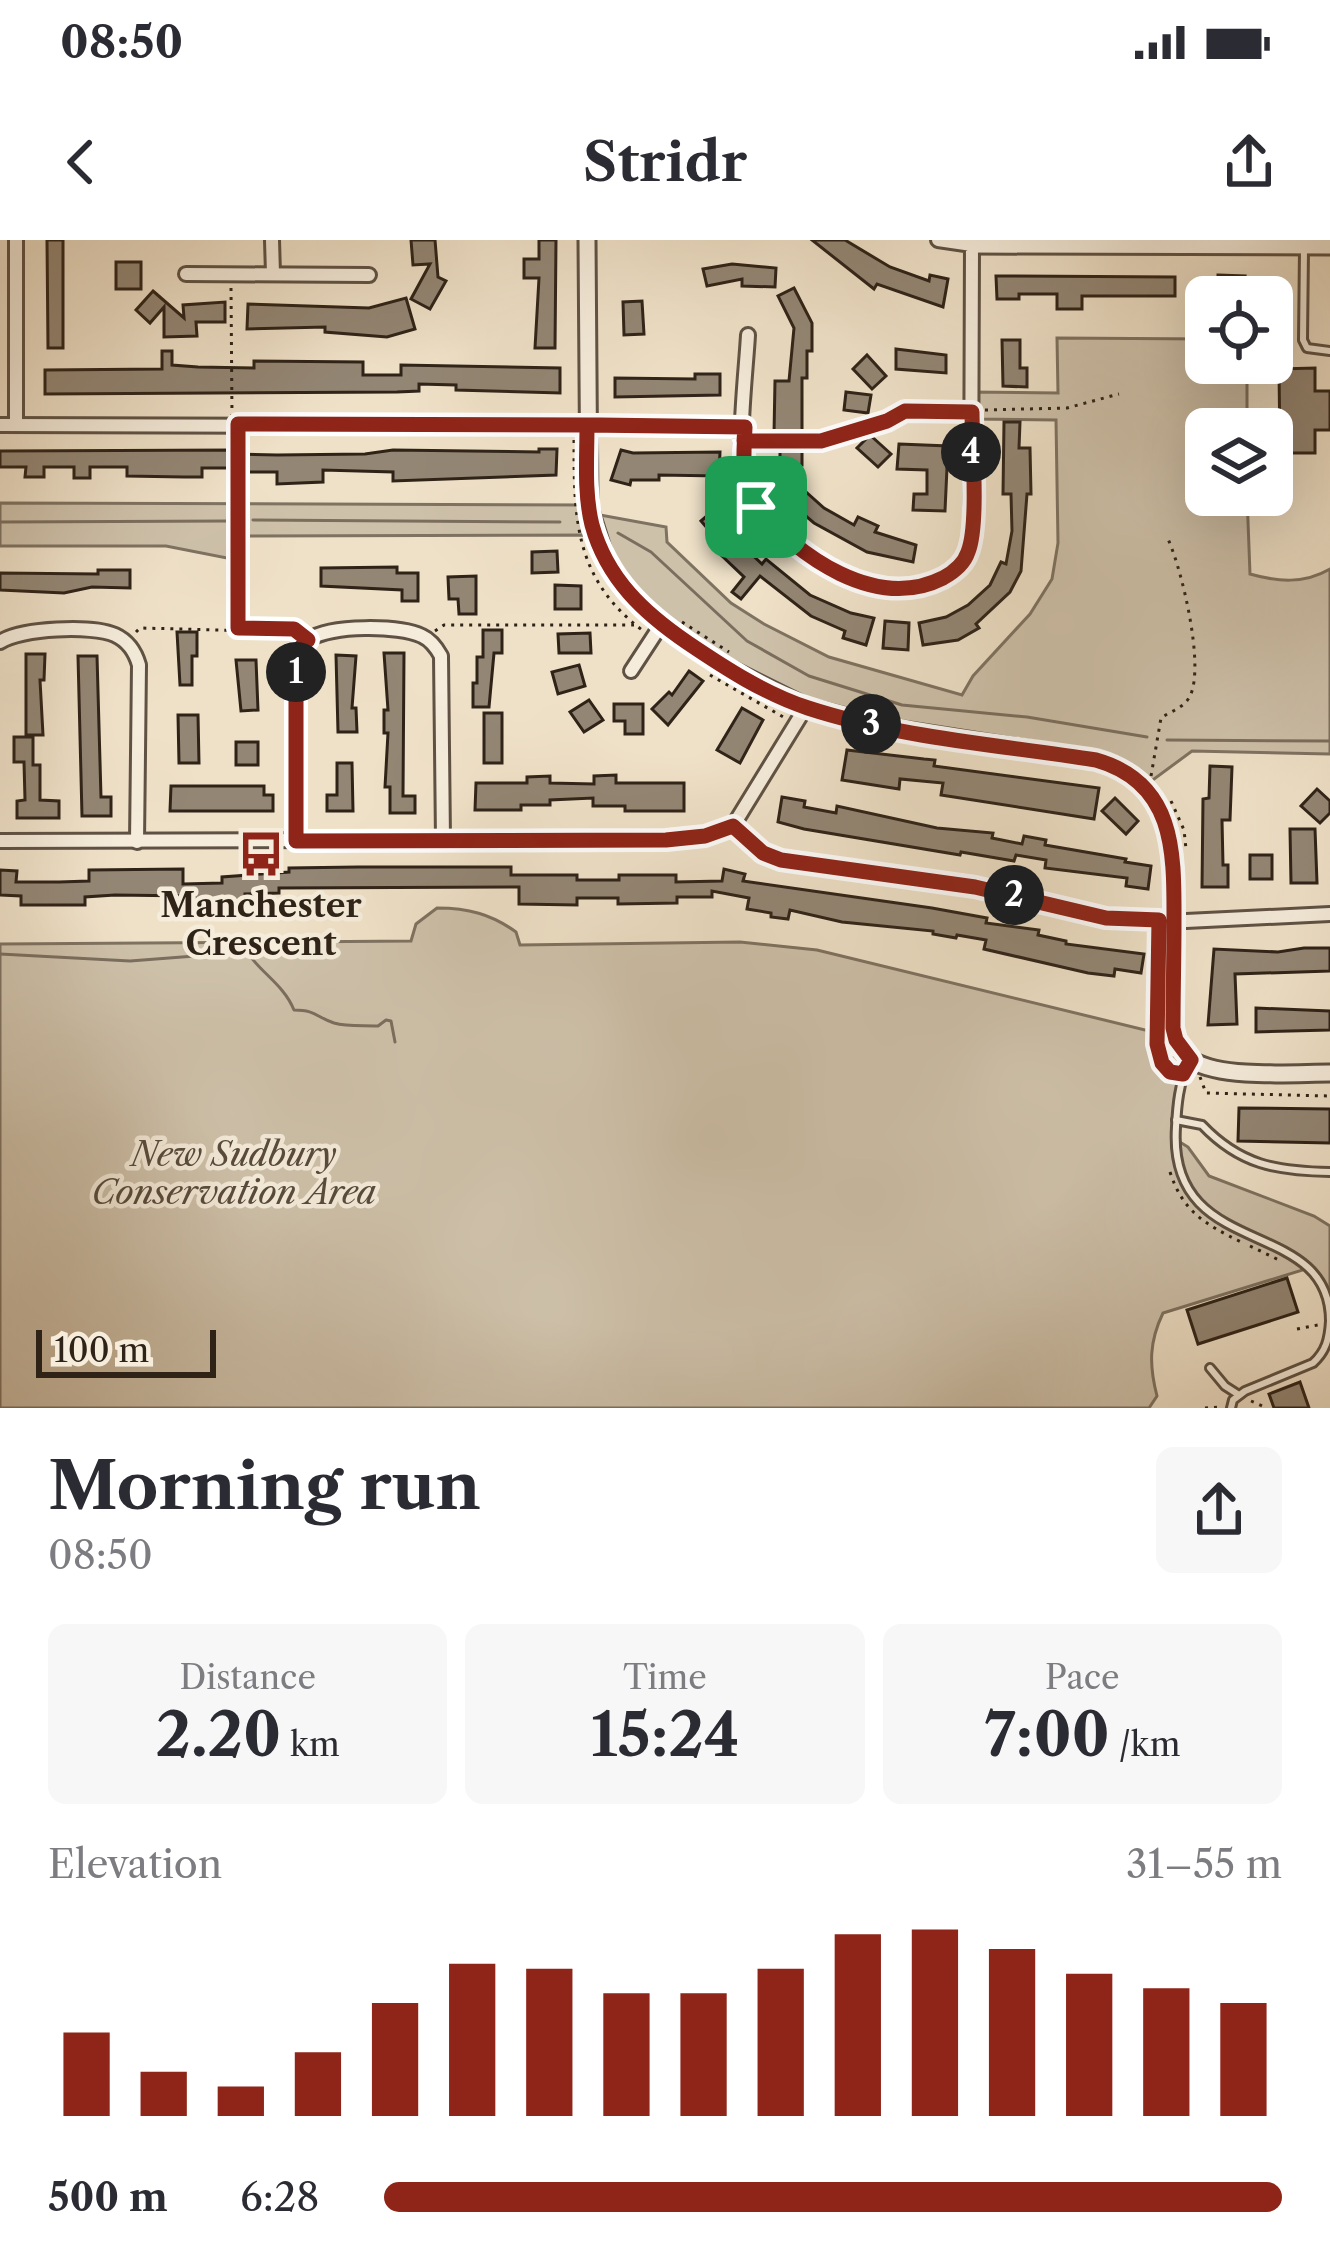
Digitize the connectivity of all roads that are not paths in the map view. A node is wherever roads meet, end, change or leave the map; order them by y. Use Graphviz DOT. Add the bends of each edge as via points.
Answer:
graph roads {
  1 [pos="16,240"];
  2 [pos="272,240"];
  3 [pos="586,240"];
  4 [pos="938,240"];
  5 [pos="973,243"];
  6 [pos="1141,243"];
  7 [pos="1307,244"];
  8 [pos="1330,246"];
  9 [pos="186,274"];
  10 [pos="273,274"];
  11 [pos="369,275"];
  12 [pos="748,335"];
  13 [pos="1330,352"];
  14 [pos="905,411"];
  15 [pos="972,412"];
  16 [pos="16,424"];
  17 [pos="0,425"];
  18 [pos="587,425"];
  19 [pos="744,434"];
  20 [pos="661,625"];
  21 [pos="0,642"];
  22 [pos="631,671"];
  23 [pos="801,715"];
  24 [pos="733,826"];
  25 [pos="442,840"];
  26 [pos="0,841"];
  27 [pos="296,841"];
  28 [pos="137,842"];
  29 [pos="1330,914"];
  30 [pos="1167,921"];
  31 [pos="1187,1067"];
  32 [pos="1330,1073"];
  33 [pos="1176,1120"];
  34 [pos="1330,1172"];
  35 [pos="1210,1367"];
  36 [pos="1236,1393"];
  37 [pos="1226,1407"];
  1 -- 16 [label="street"];
  2 -- 10 [label="street"];
  3 -- 18 [label="street"];
  4 -- 5 [label="street"];
  5 -- 6 [label="street"];
  5 -- 15 [label="street"];
  6 -- 7 [label="street"];
  7 -- 8 [label="street"];
  7 -- 13 [label="lane" via="1303,340"];
  9 -- 10 [label="street"];
  10 -- 11 [label="street"];
  12 -- 19 [label="street"];
  14 -- 15 [label="street"];
  15 -- 19 [label="street" via="969,550 951,573 912,589 854,580 778,531 748,495"];
  16 -- 17 [label="street"];
  16 -- 18 [label="street"];
  18 -- 19 [label="street"];
  18 -- 20 [label="street" via="597,540 622,586"];
  20 -- 22 [label="street"];
  20 -- 23 [label="street"];
  21 -- 28 [label="street" via="22,631 100,632 126,641 139,664"];
  23 -- 24 [label="street"];
  23 -- 30 [label="street" via="1116,767 1165,818 1174,855"];
  24 -- 25 [label="street" via="666,840"];
  24 -- 30 [label="street" via="781,860 975,887 1106,918"];
  25 -- 27 [label="street"];
  25 -- 27 [label="street" via="441,656 426,638 399,630 333,630 308,640 296,663"];
  26 -- 28 [label="street"];
  27 -- 28 [label="street"];
  29 -- 30 [label="street"];
  30 -- 31 [label="street" via="1173,1028"];
  31 -- 32 [label="street"];
  31 -- 33 [label="lane"];
  33 -- 34 [label="lane" via="1202,1125 1216,1143 1278,1171"];
  33 -- 36 [label="lane" via="1178,1165 1200,1206 1298,1258 1327,1291 1322,1354"];
  35 -- 36 [label="lane"];
  36 -- 37 [label="lane"];
}
